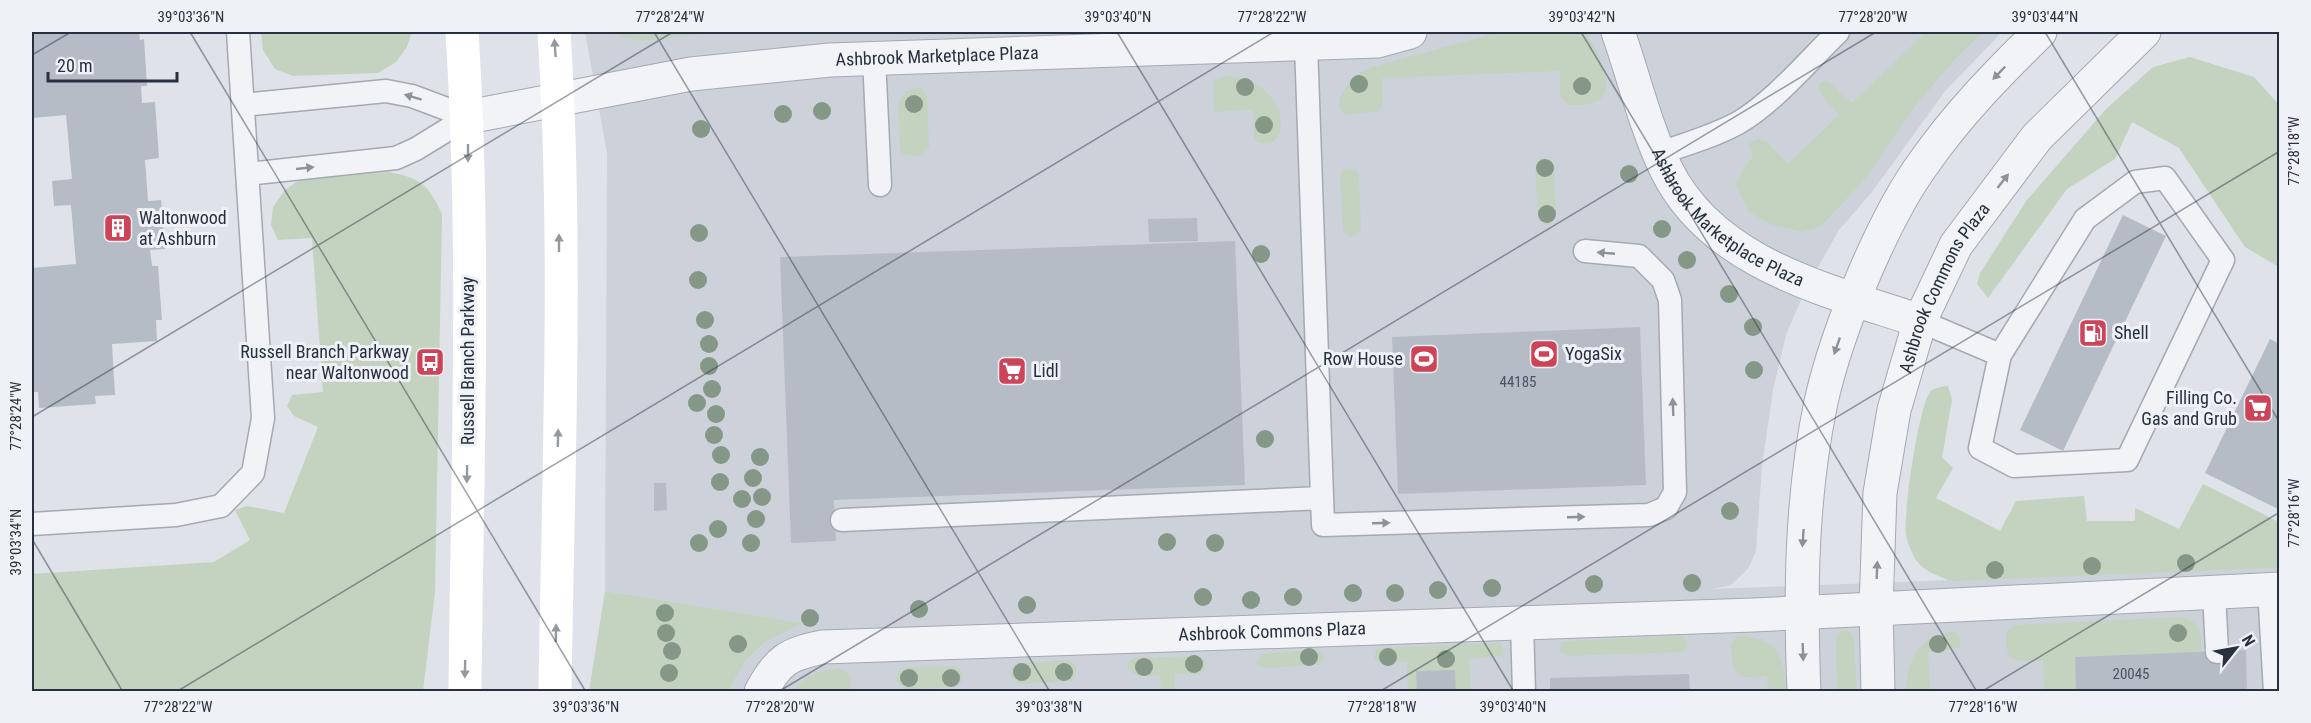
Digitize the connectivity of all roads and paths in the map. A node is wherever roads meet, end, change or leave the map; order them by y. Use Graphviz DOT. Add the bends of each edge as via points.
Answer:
graph roads {
  1 [pos="238,32"];
  2 [pos="462,32"];
  3 [pos="554,32"];
  4 [pos="1410,32"];
  5 [pos="1618,32"];
  6 [pos="1838,32"];
  7 [pos="2040,32"];
  8 [pos="2144,32"];
  9 [pos="1252,38"];
  10 [pos="1306,44"];
  11 [pos="874,58"];
  12 [pos="558,98"];
  13 [pos="243,105"];
  14 [pos="468,117"];
  15 [pos="1660,153"];
  16 [pos="247,174"];
  17 [pos="880,185"];
  18 [pos="1585,252"];
  19 [pos="1854,299"];
  20 [pos="1920,321"];
  21 [pos="2000,355"];
  22 [pos="1323,498"];
  23 [pos="842,520"];
  24 [pos="32,525"];
  25 [pos="2274,589"];
  26 [pos="2214,592"];
  27 [pos="1876,608"];
  28 [pos="1801,613"];
  29 [pos="1522,623"];
  30 [pos="2217,652"];
  31 [pos="465,692"];
  32 [pos="555,692"];
  33 [pos="761,692"];
  34 [pos="1524,692"];
  35 [pos="1804,692"];
  36 [pos="1878,692"];
  37 [pos="2275,692"];
  1 -- 13 [label="lane"];
  2 -- 14 [label="main road, Russell Branch Parkway"];
  12 -- 3 [label="main road, one-way"];
  4 -- 10 [label="street, Ashbrook Marketplace Plaza" via="1377,41"];
  5 -- 15 [label="street, Ashbrook Marketplace Plaza"];
  6 -- 15 [label="lane" via="1762,107 1705,138"];
  7 -- 19 [label="street, one-way" via="1971,102 1921,166 1882,233"];
  20 -- 8 [label="street, Ashbrook Commons Plaza, one-way" via="1956,245 1998,187 2037,137"];
  9 -- 10 [label="street, Ashbrook Marketplace Plaza"];
  9 -- 11 [label="street, Ashbrook Marketplace Plaza"];
  10 -- 22 [label="lane"];
  11 -- 12 [label="street, Ashbrook Marketplace Plaza" via="691,74"];
  11 -- 17 [label="lane"];
  12 -- 14 [label="street, Ashbrook Marketplace Plaza"];
  32 -- 12 [label="main road, one-way" via="560,344"];
  14 -- 13 [label="lane, one-way" via="412,96 386,91"];
  13 -- 16 [label="lane"];
  16 -- 14 [label="lane, one-way" via="396,158"];
  14 -- 31 [label="main road, Russell Branch Parkway, one-way"];
  15 -- 19 [label="street, Ashbrook Marketplace Plaza" via="1694,213 1727,240 1788,277"];
  16 -- 24 [label="lane" via="263,418 253,473 221,506 176,515"];
  22 -- 18 [label="lane, one-way" via="1323,525 1649,515 1666,508 1675,492 1670,300 1663,280 1639,256"];
  19 -- 20 [label="street, Ashbrook Marketplace Plaza"];
  19 -- 28 [label="street, one-way" via="1830,369 1817,424 1803,540"];
  20 -- 21 [label="lane"];
  27 -- 20 [label="street, Ashbrook Commons Plaza, one-way" via="1880,493 1894,410"];
  21 -- 21 [label="lane" via="2085,219 2135,182 2165,178 2223,260 2127,460 2013,466 1980,448"];
  22 -- 23 [label="lane"];
  25 -- 26 [label="street, Ashbrook Commons Plaza"];
  25 -- 37 [label="lane"];
  26 -- 27 [label="street, Ashbrook Commons Plaza"];
  26 -- 30 [label="lane"];
  27 -- 28 [label="street, Ashbrook Commons Plaza"];
  27 -- 36 [label="street, Ashbrook Commons Plaza"];
  28 -- 29 [label="street, Ashbrook Commons Plaza"];
  28 -- 35 [label="street, one-way"];
  29 -- 33 [label="street, Ashbrook Commons Plaza" via="823,647 797,652 773,670"];
  29 -- 34 [label="lane"];
}
